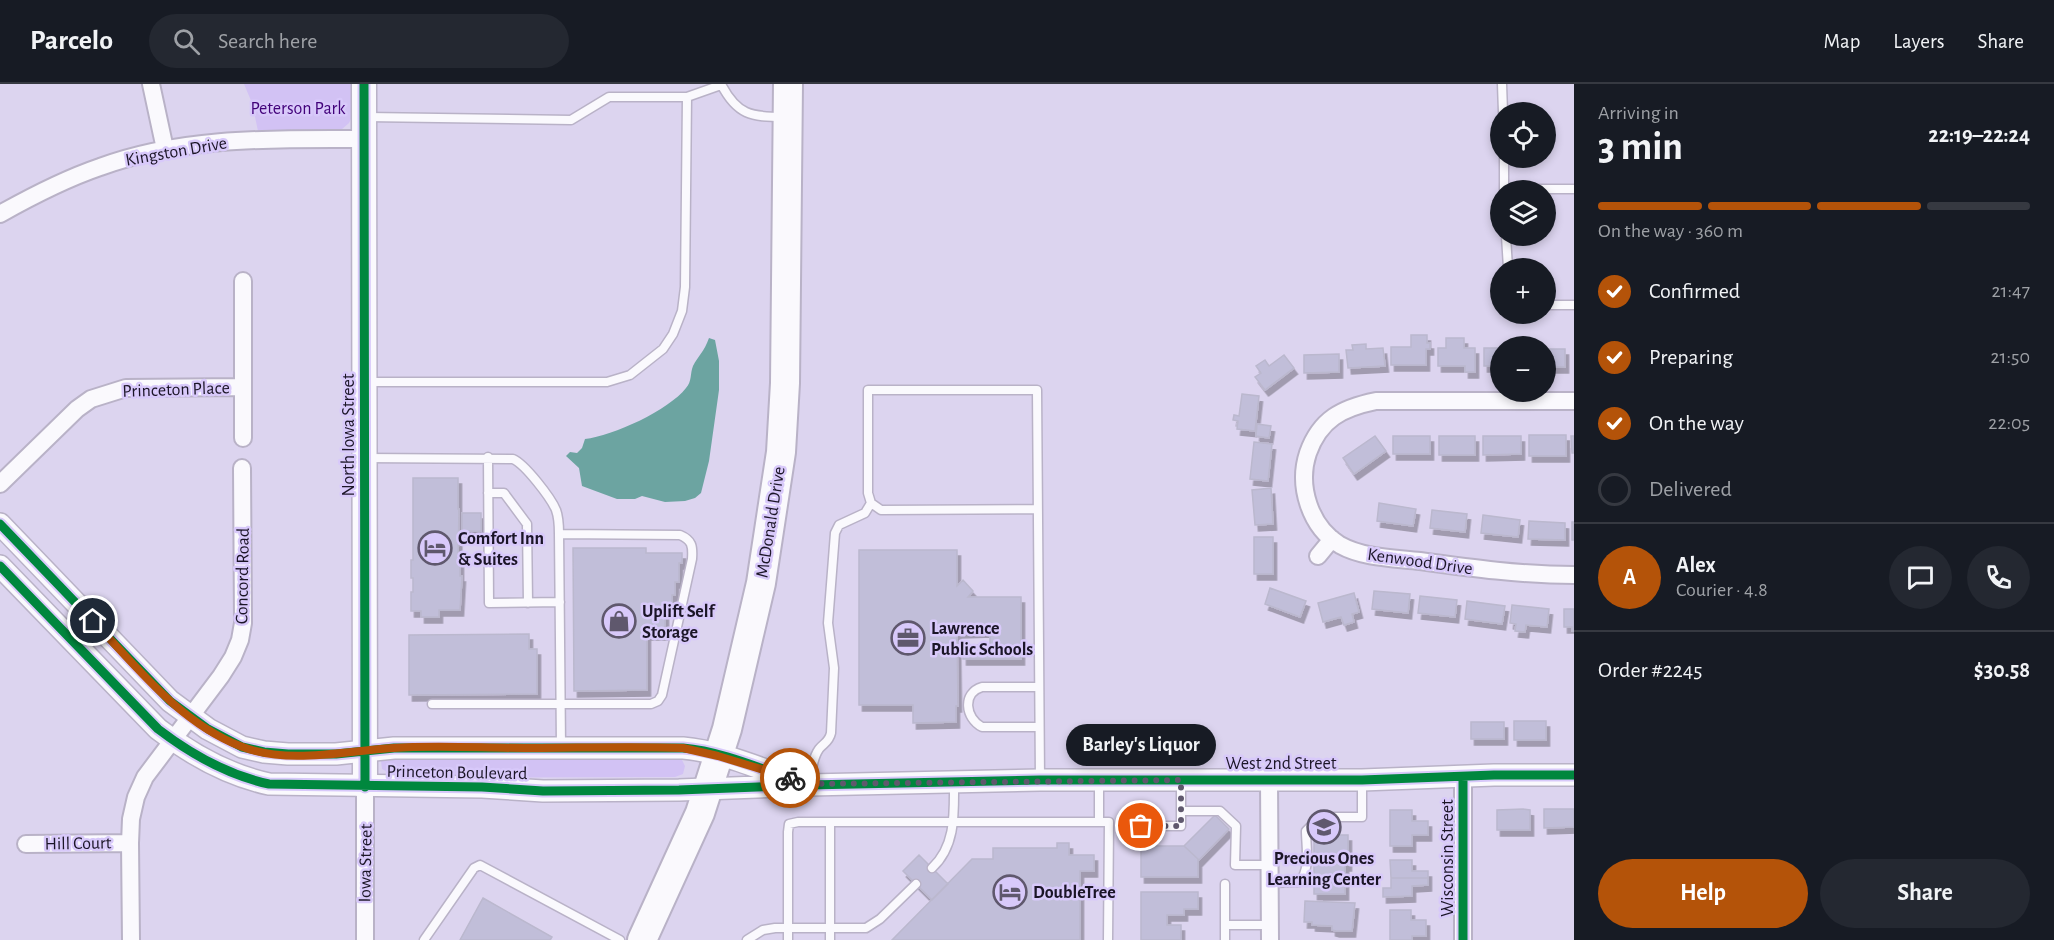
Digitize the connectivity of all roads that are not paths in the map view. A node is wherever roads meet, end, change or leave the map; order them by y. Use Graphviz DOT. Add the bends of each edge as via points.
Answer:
graph roads {
  1 [pos="151,84"];
  2 [pos="364,84"];
  3 [pos="721,84"];
  4 [pos="788,84"];
  5 [pos="1502,84"];
  6 [pos="687,97"];
  7 [pos="1503,102"];
  8 [pos="788,117"];
  9 [pos="364,128"];
  10 [pos="165,149"];
  11 [pos="1556,189"];
  12 [pos="1574,189"];
  13 [pos="0,214"];
  14 [pos="243,281"];
  15 [pos="1556,305"];
  16 [pos="1574,305"];
  17 [pos="365,382"];
  18 [pos="243,387"];
  19 [pos="1574,401"];
  20 [pos="243,438"];
  21 [pos="488,457"];
  22 [pos="365,458"];
  23 [pos="242,468"];
  24 [pos="0,484"];
  25 [pos="488,493"];
  26 [pos="871,503"];
  27 [pos="1038,509"];
  28 [pos="0,524"];
  29 [pos="560,534"];
  30 [pos="1332,539"];
  31 [pos="1318,555"];
  32 [pos="0,566"];
  33 [pos="1574,575"];
  34 [pos="560,602"];
  35 [pos="528,603"];
  36 [pos="1039,687"];
  37 [pos="432,704"];
  38 [pos="561,704"];
  39 [pos="189,717"];
  40 [pos="1039,727"];
  41 [pos="172,740"];
  42 [pos="561,748"];
  43 [pos="365,751"];
  44 [pos="718,756"];
  45 [pos="1574,775"];
  46 [pos="1462,777"];
  47 [pos="1040,780"];
  48 [pos="1099,780"];
  49 [pos="1181,780"];
  50 [pos="1269,780"];
  51 [pos="1362,780"];
  52 [pos="954,783"];
  53 [pos="808,784"];
  54 [pos="365,787"];
  55 [pos="708,789"];
  56 [pos="1181,811"];
  57 [pos="830,822"];
  58 [pos="953,822"];
  59 [pos="1099,822"];
  60 [pos="1141,826"];
  61 [pos="130,843"];
  62 [pos="26,844"];
  63 [pos="1269,865"];
  64 [pos="932,868"];
  65 [pos="1270,883"];
  66 [pos="916,884"];
  67 [pos="1225,884"];
  68 [pos="1225,925"];
  69 [pos="788,928"];
  70 [pos="830,928"];
  71 [pos="1270,933"];
  72 [pos="131,940"];
  73 [pos="365,940"];
  74 [pos="424,940"];
  75 [pos="620,940"];
  76 [pos="642,940"];
  77 [pos="747,940"];
  78 [pos="788,940"];
  79 [pos="830,940"];
  80 [pos="1108,940"];
  81 [pos="1225,940"];
  82 [pos="1463,940"];
  1 -- 10 [label="street"];
  2 -- 9 [label="main road, North Iowa Street"];
  3 -- 6 [label="lane"];
  3 -- 8 [label="lane" via="732,104 746,113"];
  4 -- 8 [label="highway, McDonald Drive"];
  5 -- 7 [label="lane"];
  6 -- 9 [label="lane" via="609,96 571,120"];
  6 -- 17 [label="lane" via="685,287 682,311 663,349 630,375 607,382"];
  8 -- 44 [label="highway, McDonald Drive" via="781,453 759,595"];
  9 -- 10 [label="street, Kingston Drive"];
  9 -- 17 [label="main road, North Iowa Street"];
  10 -- 13 [label="street, Kingston Drive" via="101,166"];
  11 -- 12 [label="lane"];
  14 -- 18 [label="street"];
  15 -- 16 [label="lane"];
  17 -- 22 [label="main road, North Iowa Street"];
  18 -- 20 [label="street"];
  18 -- 24 [label="street, Princeton Place" via="126,388 91,399"];
  19 -- 30 [label="street, Kenwood Drive" via="1376,401 1315,422 1304,484 1311,512"];
  21 -- 22 [label="lane"];
  21 -- 25 [label="lane"];
  21 -- 29 [label="lane" via="513,459 522,464 556,510"];
  22 -- 43 [label="main road, North Iowa Street"];
  23 -- 39 [label="street, Concord Road" via="240,640 221,676"];
  25 -- 35 [label="lane" via="504,493 527,524"];
  25 -- 35 [label="lane" via="489,603"];
  26 -- 27 [label="lane" via="881,510"];
  26 -- 27 [label="lane" via="868,390 1037,390"];
  26 -- 53 [label="lane" via="865,513 839,525 835,533 828,623 834,668 831,733 829,741 819,749"];
  27 -- 36 [label="lane"];
  28 -- 39 [label="street, Princeton Boulevard"];
  29 -- 34 [label="lane"];
  29 -- 38 [label="lane" via="680,535 688,538 693,551 658,700 651,704"];
  30 -- 31 [label="street"];
  30 -- 33 [label="street, Kenwood Drive" via="1352,551 1375,556 1496,571"];
  32 -- 41 [label="street, Princeton Boulevard" via="141,713"];
  34 -- 35 [label="lane"];
  34 -- 38 [label="lane"];
  36 -- 40 [label="lane"];
  36 -- 40 [label="lane" via="982,687 969,696 969,714 982,727"];
  37 -- 38 [label="lane"];
  38 -- 42 [label="lane"];
  39 -- 41 [label="street, Concord Road"];
  39 -- 43 [label="street, Princeton Boulevard" via="224,739 264,752"];
  40 -- 47 [label="lane"];
  41 -- 54 [label="street, Princeton Boulevard" via="209,763 252,781"];
  41 -- 61 [label="street, Concord Road" via="145,777 136,797"];
  42 -- 43 [label="street, Princeton Boulevard"];
  42 -- 44 [label="street, Princeton Boulevard" via="683,748"];
  43 -- 54 [label="main road, North Iowa Street"];
  44 -- 53 [label="street, West 2nd Street"];
  44 -- 55 [label="highway, McDonald Drive"];
  45 -- 46 [label="street, West 2nd Street"];
  46 -- 51 [label="street, West 2nd Street"];
  46 -- 82 [label="street, Wisconsin Street"];
  47 -- 48 [label="street, West 2nd Street"];
  47 -- 52 [label="street, West 2nd Street"];
  48 -- 49 [label="street, West 2nd Street"];
  48 -- 59 [label="lane"];
  49 -- 50 [label="street, West 2nd Street"];
  49 -- 56 [label="lane"];
  50 -- 51 [label="street, West 2nd Street"];
  50 -- 63 [label="street"];
  51 -- 65 [label="lane" via="1362,817 1320,817 1306,831 1303,878 1299,882"];
  52 -- 53 [label="street, West 2nd Street"];
  52 -- 58 [label="lane"];
  53 -- 55 [label="street, West 2nd Street"];
  54 -- 55 [label="street, Princeton Boulevard"];
  54 -- 73 [label="street, Iowa Street"];
  55 -- 76 [label="highway, McDonald Drive"];
  56 -- 60 [label="lane" via="1181,826"];
  56 -- 63 [label="lane" via="1220,811 1236,826 1235,865"];
  57 -- 58 [label="lane"];
  57 -- 69 [label="lane" via="789,824"];
  57 -- 70 [label="lane"];
  58 -- 59 [label="lane"];
  58 -- 64 [label="lane" via="949,845"];
  59 -- 80 [label="lane" via="1109,822"];
  61 -- 62 [label="street, Hill Court"];
  61 -- 72 [label="street, Concord Road"];
  63 -- 65 [label="street"];
  65 -- 71 [label="street"];
  66 -- 70 [label="lane" via="880,920 866,928"];
  67 -- 68 [label="lane"];
  68 -- 71 [label="lane"];
  68 -- 81 [label="lane"];
  69 -- 70 [label="lane"];
  69 -- 77 [label="lane" via="763,930"];
  69 -- 78 [label="lane"];
  70 -- 79 [label="lane"];
  74 -- 75 [label="lane" via="474,868 480,865"];
}
